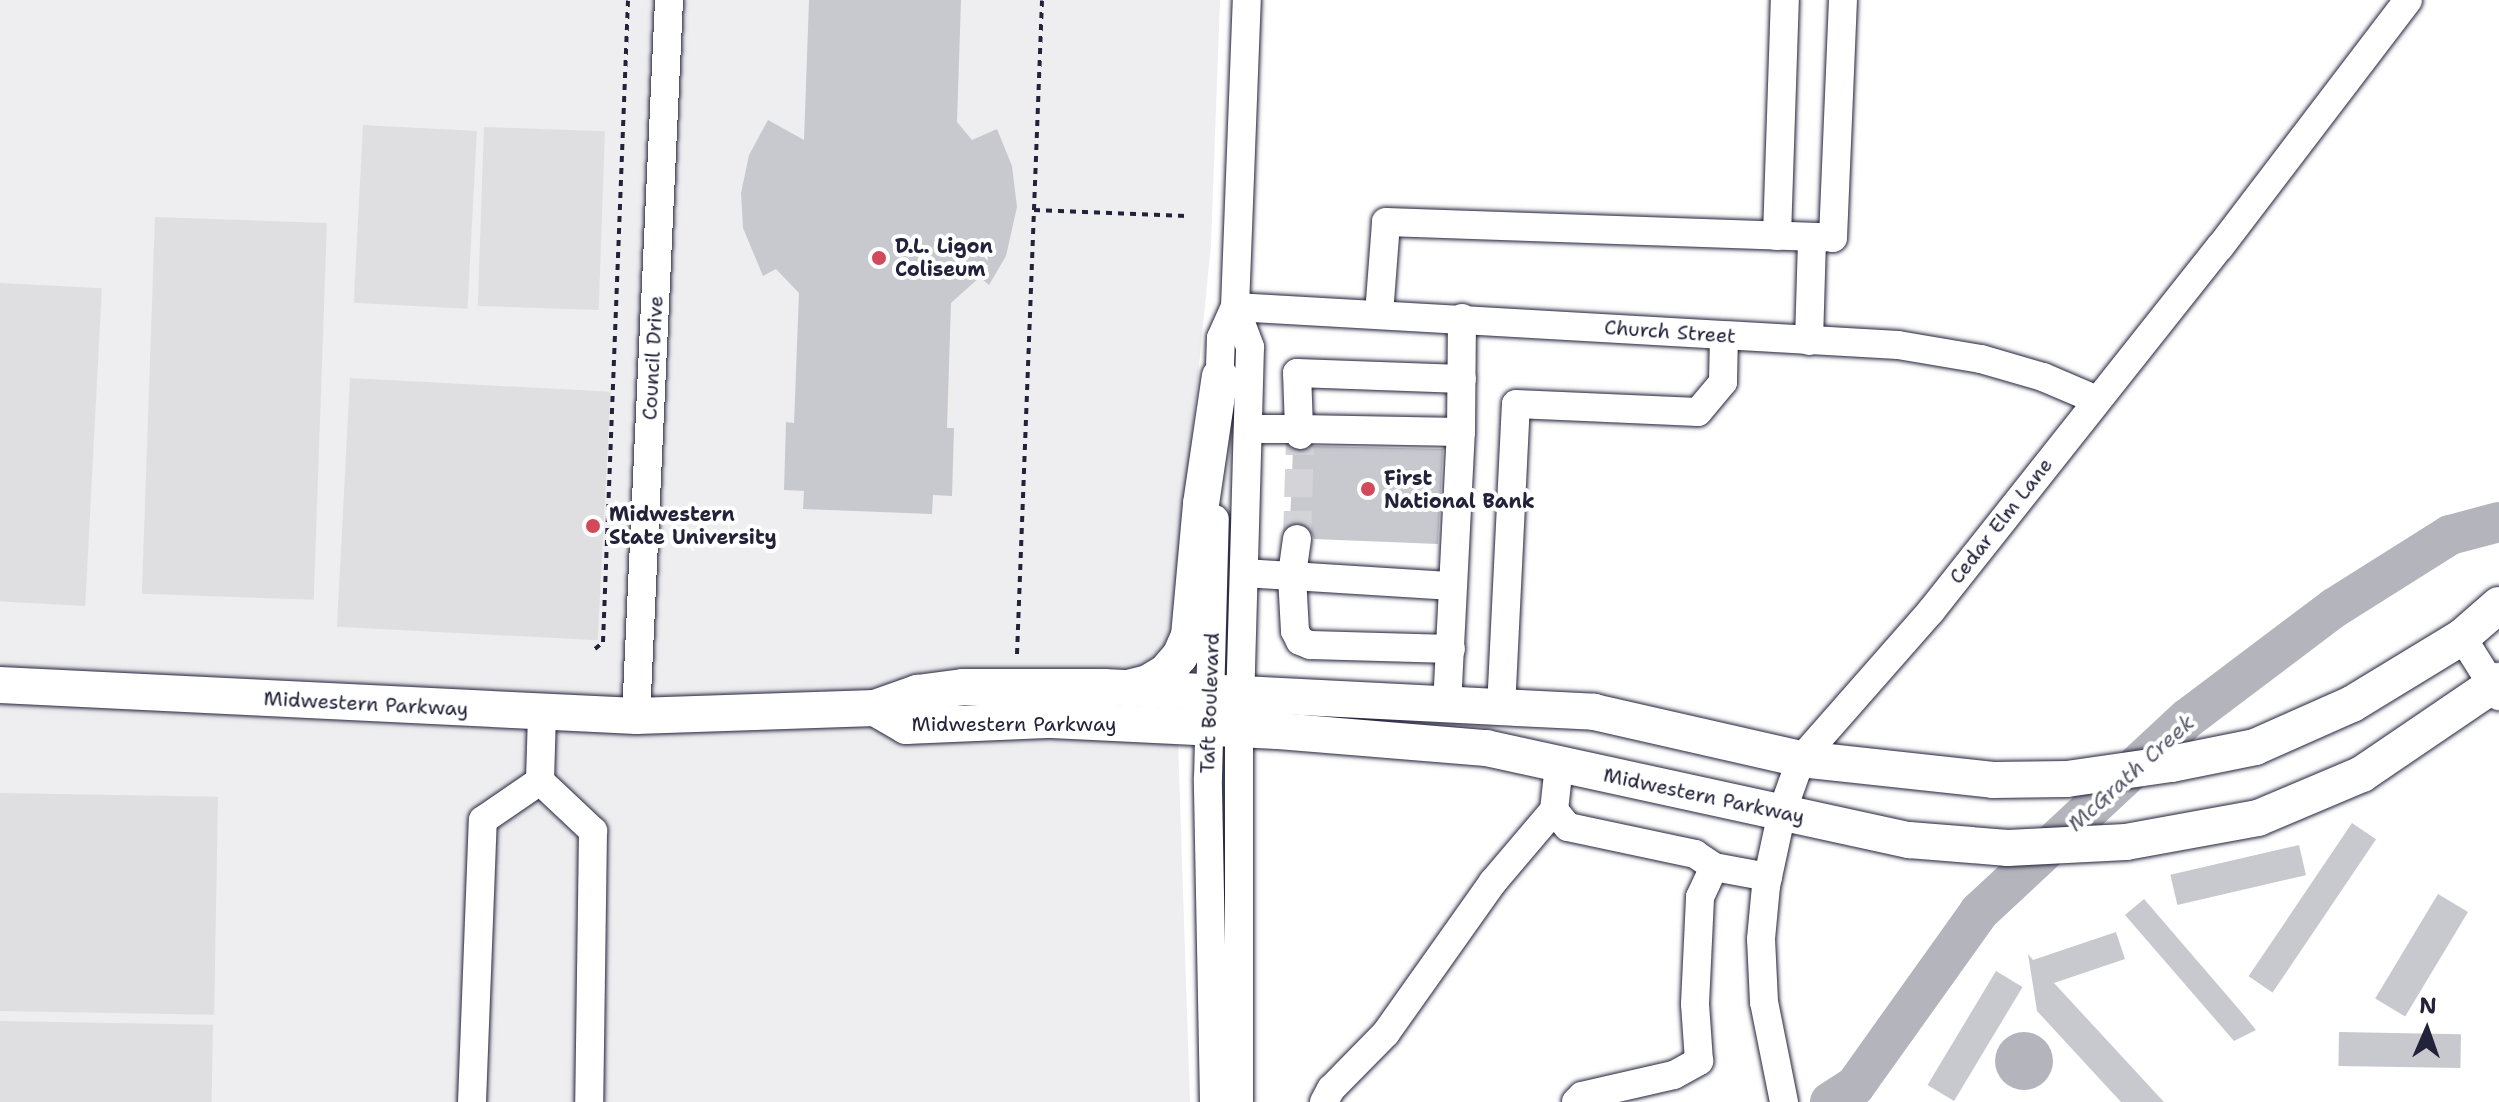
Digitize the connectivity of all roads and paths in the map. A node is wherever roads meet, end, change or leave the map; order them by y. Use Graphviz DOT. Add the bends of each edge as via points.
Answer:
graph roads {
  1 [pos="628,0"];
  2 [pos="669,0"];
  3 [pos="1042,0"];
  4 [pos="1247,0"];
  5 [pos="1785,0"];
  6 [pos="1843,0"];
  7 [pos="2408,0"];
  8 [pos="1034,210"];
  9 [pos="1186,216"];
  10 [pos="1777,236"];
  11 [pos="1812,237"];
  12 [pos="1235,307"];
  13 [pos="1379,314"];
  14 [pos="1462,318"];
  15 [pos="1724,336"];
  16 [pos="1809,341"];
  17 [pos="1220,376"];
  18 [pos="1462,379"];
  19 [pos="2097,400"];
  20 [pos="1249,429"];
  21 [pos="1299,432"];
  22 [pos="1461,432"];
  23 [pos="1297,539"];
  24 [pos="1244,573"];
  25 [pos="1292,576"];
  26 [pos="1453,586"];
  27 [pos="2499,605"];
  28 [pos="2462,637"];
  29 [pos="595,649"];
  30 [pos="1451,649"];
  31 [pos="1017,654"];
  32 [pos="0,685"];
  33 [pos="1127,688"];
  34 [pos="2497,688"];
  35 [pos="1447,706"];
  36 [pos="875,708"];
  37 [pos="1501,709"];
  38 [pos="1225,711"];
  39 [pos="542,713"];
  40 [pos="636,716"];
  41 [pos="1801,759"];
  42 [pos="1559,765"];
  43 [pos="540,781"];
  44 [pos="1554,810"];
  45 [pos="1782,812"];
  46 [pos="1714,867"];
  47 [pos="1768,877"];
  48 [pos="472,1102"];
  49 [pos="589,1102"];
  50 [pos="1214,1102"];
  51 [pos="1239,1102"];
  52 [pos="1324,1102"];
  53 [pos="1576,1102"];
  54 [pos="1784,1102"];
  1 -- 29 [label="path" via="603,642"];
  2 -- 40 [label="street, Council Drive"];
  3 -- 8 [label="path"];
  4 -- 12 [label="street, Taft Boulevard"];
  5 -- 10 [label="street"];
  6 -- 11 [label="street" via="1833,238"];
  7 -- 19 [label="street, Cedar Elm Lane"];
  8 -- 9 [label="path"];
  8 -- 31 [label="path"];
  10 -- 11 [label="street"];
  10 -- 13 [label="street" via="1386,222"];
  11 -- 16 [label="street"];
  12 -- 13 [label="street, Church Street"];
  12 -- 17 [label="street, Taft Boulevard" via="1221,338"];
  12 -- 20 [label="street, Taft Boulevard" via="1250,347"];
  13 -- 14 [label="street, Church Street"];
  14 -- 15 [label="street, Church Street"];
  14 -- 18 [label="street"];
  15 -- 16 [label="street, Church Street"];
  15 -- 37 [label="street" via="1723,382 1698,412 1516,404"];
  16 -- 19 [label="street, Church Street" via="1898,345 1981,359"];
  17 -- 33 [label="main road" via="1189,636 1166,672"];
  17 -- 38 [label="street, Taft Boulevard"];
  18 -- 21 [label="street" via="1297,373"];
  18 -- 22 [label="street"];
  19 -- 41 [label="street, Cedar Elm Lane" via="1931,611"];
  20 -- 21 [label="street"];
  20 -- 24 [label="street, Taft Boulevard"];
  21 -- 22 [label="street"];
  22 -- 26 [label="street"];
  23 -- 25 [label="street"];
  24 -- 25 [label="street"];
  24 -- 38 [label="street, Taft Boulevard"];
  25 -- 26 [label="street"];
  25 -- 30 [label="street" via="1300,641"];
  26 -- 30 [label="street"];
  27 -- 28 [label="main road, Midwestern Parkway"];
  28 -- 34 [label="street"];
  28 -- 41 [label="main road, Midwestern Parkway" via="2352,704 2255,747 2171,764 2067,779 1993,780"];
  30 -- 35 [label="street"];
  32 -- 39 [label="main road, Midwestern Parkway"];
  33 -- 36 [label="main road, Midwestern Parkway" via="963,687 917,693"];
  33 -- 38 [label="main road, Midwestern Parkway"];
  34 -- 45 [label="main road, Midwestern Parkway" via="2362,774 2258,818 2126,842 2008,848 1909,840"];
  35 -- 37 [label="main road, Midwestern Parkway"];
  35 -- 38 [label="main road, Midwestern Parkway"];
  36 -- 38 [label="main road, Midwestern Parkway" via="906,726"];
  36 -- 40 [label="main road, Midwestern Parkway"];
  37 -- 41 [label="main road, Midwestern Parkway" via="1594,712"];
  38 -- 42 [label="main road, Midwestern Parkway" via="1486,748"];
  38 -- 50 [label="street, Taft Boulevard"];
  38 -- 51 [label="street, Taft Boulevard"];
  39 -- 40 [label="main road, Midwestern Parkway"];
  39 -- 43 [label="street"];
  41 -- 45 [label="street, Cedar Elm Lane"];
  42 -- 44 [label="street"];
  42 -- 45 [label="main road, Midwestern Parkway"];
  43 -- 48 [label="street" via="483,820"];
  43 -- 49 [label="street" via="593,831"];
  44 -- 46 [label="street" via="1568,827 1695,854"];
  44 -- 52 [label="street" via="1493,882 1386,1033"];
  45 -- 47 [label="street, Cedar Elm Lane"];
  46 -- 47 [label="street"];
  46 -- 53 [label="street" via="1700,897 1695,1004 1699,1061 1674,1075 1582,1096"];
  47 -- 54 [label="street, Cedar Elm Lane" via="1761,939 1764,1002"];
}
